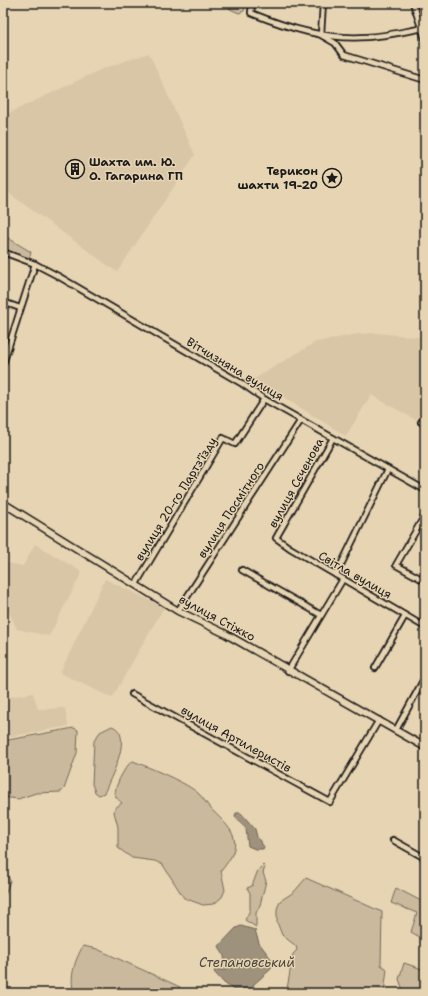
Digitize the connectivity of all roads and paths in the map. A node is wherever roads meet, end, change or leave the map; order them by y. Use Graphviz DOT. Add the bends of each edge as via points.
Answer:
graph roads {
  1 [pos="252,3"];
  2 [pos="323,3"];
  3 [pos="413,3"];
  4 [pos="423,28"];
  5 [pos="321,35"];
  6 [pos="425,39"];
  7 [pos="425,80"];
  8 [pos="3,252"];
  9 [pos="35,264"];
  10 [pos="3,302"];
  11 [pos="20,308"];
  12 [pos="4,356"];
  13 [pos="3,364"];
  14 [pos="264,399"];
  15 [pos="301,420"];
  16 [pos="333,438"];
  17 [pos="388,470"];
  18 [pos="425,490"];
  19 [pos="3,503"];
  20 [pos="425,515"];
  21 [pos="276,538"];
  22 [pos="242,570"];
  23 [pos="336,575"];
  24 [pos="343,579"];
  25 [pos="425,580"];
  26 [pos="136,584"];
  27 [pos="178,611"];
  28 [pos="321,615"];
  29 [pos="405,616"];
  30 [pos="425,627"];
  31 [pos="375,668"];
  32 [pos="288,671"];
  33 [pos="425,677"];
  34 [pos="132,694"];
  35 [pos="379,720"];
  36 [pos="396,730"];
  37 [pos="425,746"];
  38 [pos="393,840"];
  39 [pos="425,858"];
  1 -- 5 [label="street" via="251,13 285,27"];
  2 -- 5 [label="street"];
  3 -- 4 [label="street"];
  4 -- 5 [label="street" via="367,37"];
  4 -- 6 [label="street"];
  5 -- 7 [label="street" via="335,43 344,55"];
  8 -- 9 [label="street, Вітчизняна вулиця"];
  9 -- 11 [label="street"];
  9 -- 14 [label="street, Вітчизняна вулиця" via="242,383"];
  10 -- 11 [label="street"];
  11 -- 12 [label="street"];
  12 -- 13 [label="street"];
  14 -- 15 [label="street, Вітчизняна вулиця"];
  14 -- 26 [label="street, вулиця 20-го Партз'їзду" via="235,444 223,438"];
  15 -- 16 [label="street, Вітчизняна вулиця"];
  15 -- 27 [label="street, вулиця Посмітного"];
  16 -- 17 [label="street, Вітчизняна вулиця"];
  16 -- 21 [label="street, вулиця Сєченова"];
  17 -- 18 [label="street, Вітчизняна вулиця"];
  17 -- 23 [label="street"];
  19 -- 26 [label="street, вулиця Стіжко"];
  20 -- 25 [label="street" via="396,564"];
  21 -- 23 [label="street, Світла вулиця"];
  22 -- 28 [label="street"];
  23 -- 24 [label="street, Світла вулиця"];
  24 -- 28 [label="street"];
  24 -- 29 [label="street, Світла вулиця"];
  26 -- 27 [label="street, вулиця Стіжко"];
  27 -- 32 [label="street, вулиця Стіжко" via="224,633"];
  28 -- 32 [label="street"];
  29 -- 30 [label="street, Світла вулиця"];
  29 -- 31 [label="street"];
  32 -- 35 [label="street, вулиця Стіжко"];
  33 -- 36 [label="street"];
  34 -- 35 [label="street, вулиця Артилеристів" via="330,802"];
  35 -- 36 [label="street, вулиця Стіжко"];
  36 -- 37 [label="street, вулиця Стіжко"];
  38 -- 39 [label="street"];
}
